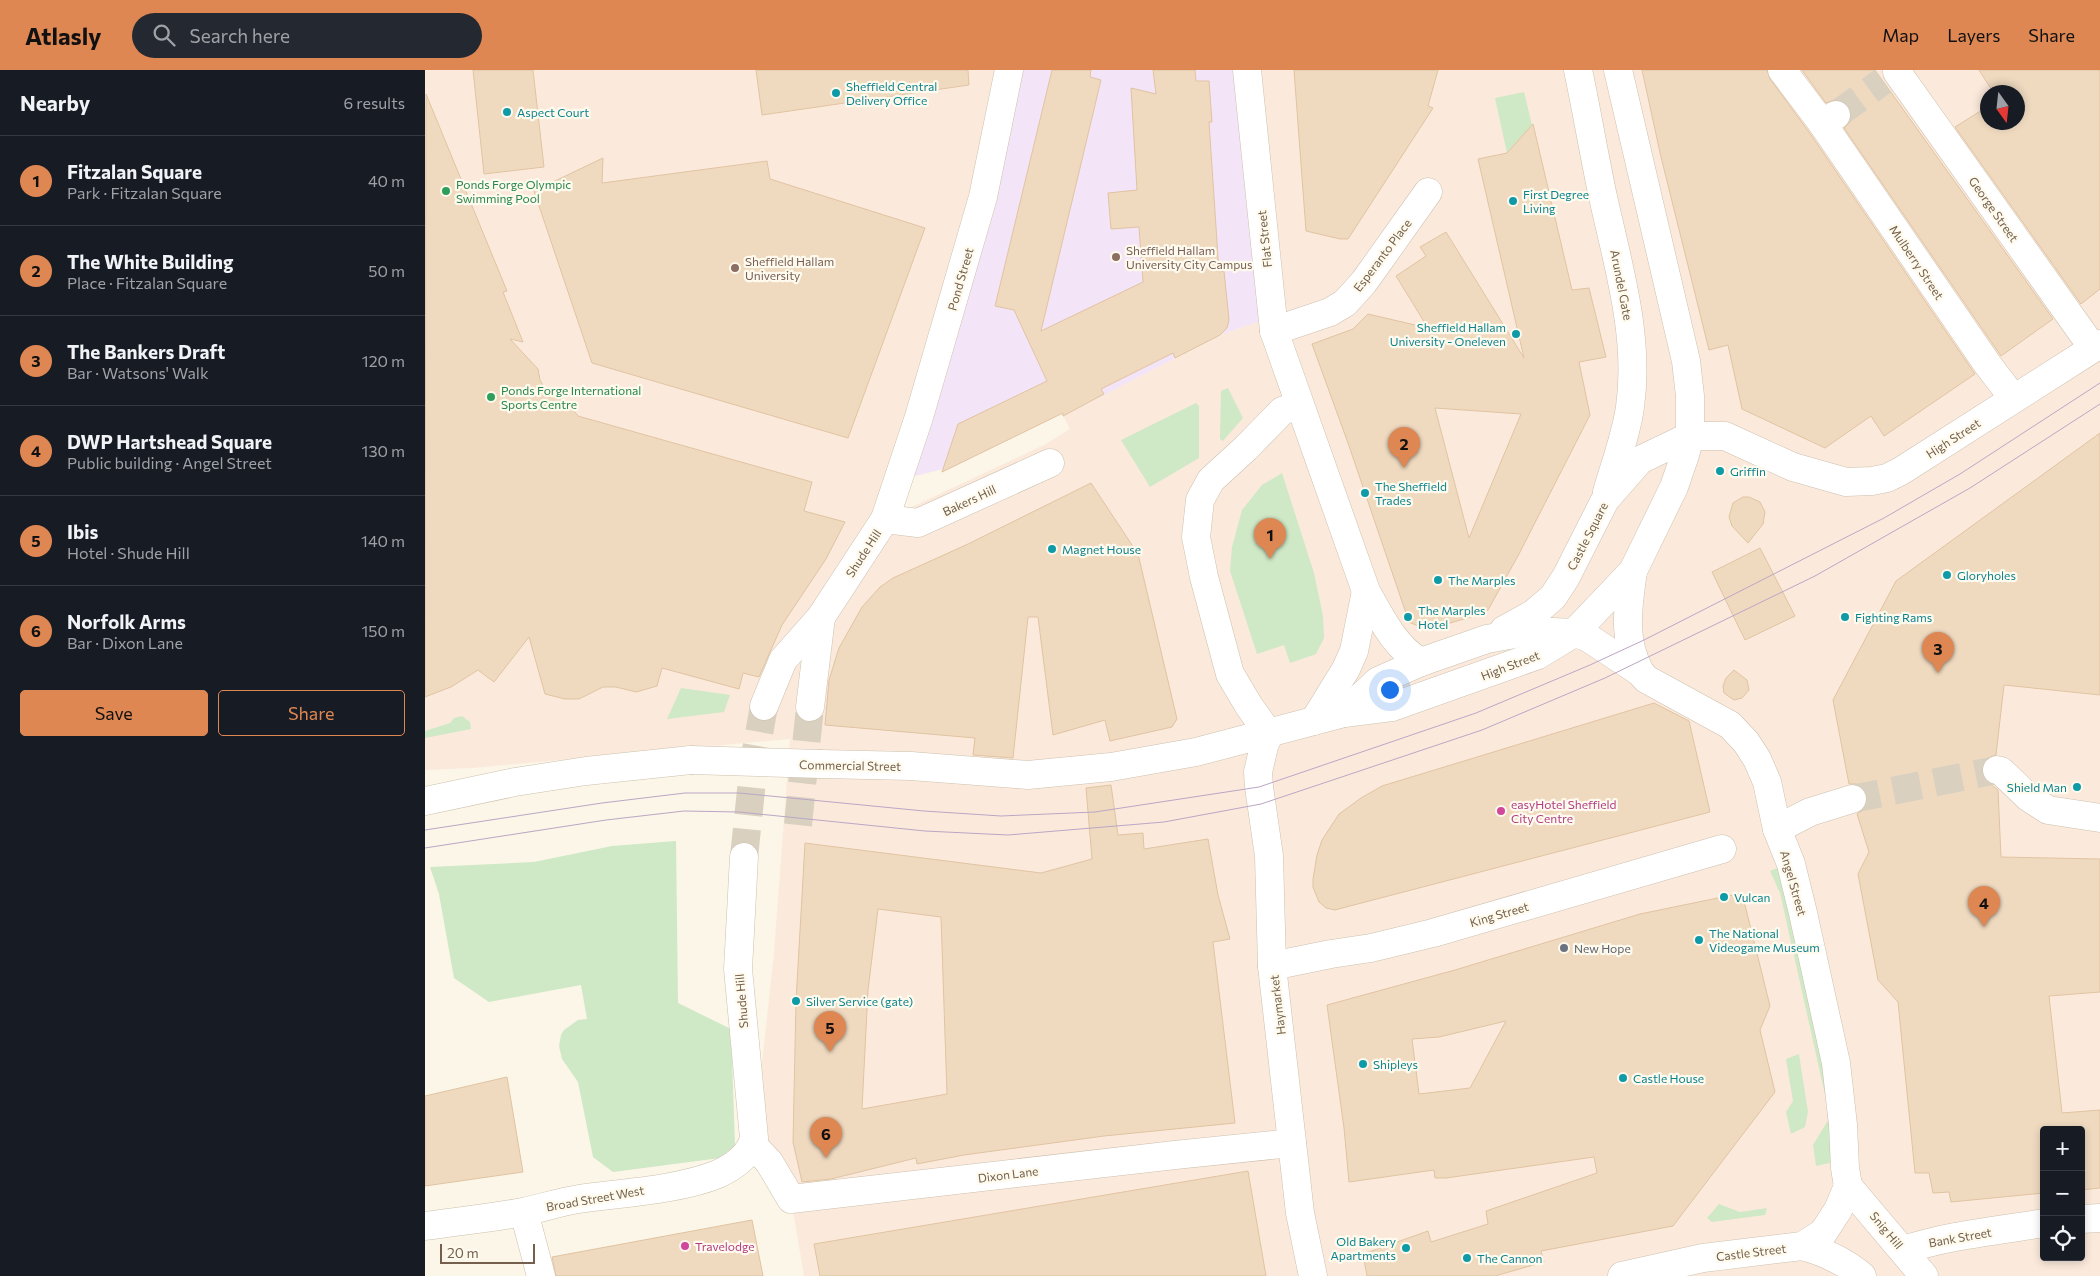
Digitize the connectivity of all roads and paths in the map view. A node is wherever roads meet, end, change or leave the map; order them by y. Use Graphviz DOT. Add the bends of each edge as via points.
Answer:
graph roads {
  1 [pos="1009,70"];
  2 [pos="1247,70"];
  3 [pos="1579,70"];
  4 [pos="1619,70"];
  5 [pos="1782,70"];
  6 [pos="1893,74"];
  7 [pos="1428,192"];
  8 [pos="1274,331"];
  9 [pos="2097,346"];
  10 [pos="2014,399"];
  11 [pos="1298,405"];
  12 [pos="1690,436"];
  13 [pos="1050,462"];
  14 [pos="1793,467"];
  15 [pos="896,484"];
  16 [pos="1605,500"];
  17 [pos="885,519"];
  18 [pos="1633,571"];
  19 [pos="1366,591"];
  20 [pos="821,617"];
  21 [pos="1575,633"];
  22 [pos="1487,640"];
  23 [pos="1421,662"];
  24 [pos="1640,672"];
  25 [pos="764,706"];
  26 [pos="810,707"];
  27 [pos="1343,713"];
  28 [pos="1314,720"];
  29 [pos="1269,734"];
  30 [pos="1997,770"];
  31 [pos="1853,798"];
  32 [pos="427,802"];
  33 [pos="2100,818"];
  34 [pos="1777,829"];
  35 [pos="1722,849"];
  36 [pos="744,857"];
  37 [pos="1272,966"];
  38 [pos="1292,1143"];
  39 [pos="753,1145"];
  40 [pos="1848,1186"];
  41 [pos="524,1212"];
  42 [pos="2100,1218"];
  43 [pos="2085,1219"];
  44 [pos="2040,1224"];
  45 [pos="425,1226"];
  46 [pos="1802,1246"];
  47 [pos="1901,1263"];
  48 [pos="541,1276"];
  49 [pos="1313,1276"];
  50 [pos="1622,1276"];
  51 [pos="1862,1276"];
  52 [pos="1925,1276"];
  1 -- 15 [label="street, Pond Street" via="983,197"];
  2 -- 8 [label="street, Flat Street"];
  3 -- 16 [label="street, Arundel Gate" via="1621,274 1632,369 1630,408"];
  4 -- 12 [label="street" via="1686,361"];
  5 -- 10 [label="street, Mulberry Street" via="1829,119 1882,210"];
  6 -- 9 [label="street, George Street"];
  7 -- 8 [label="street, Esperanto Place" via="1373,270 1345,303 1329,312"];
  8 -- 11 [label="street, Flat Street"];
  9 -- 10 [label="street, High Street"];
  10 -- 14 [label="street, High Street" via="1887,478 1846,482"];
  11 -- 19 [label="street, Flat Street"];
  11 -- 29 [label="street" via="1282,411 1211,480 1200,500 1196,538 1230,674"];
  12 -- 14 [label="street, Castle Square" via="1725,436"];
  12 -- 16 [label="street, Castle Square" via="1640,460"];
  12 -- 18 [label="street" via="1674,488"];
  13 -- 17 [label="street, Bakers Hill" via="919,523"];
  15 -- 17 [label="street, Shude Hill"];
  16 -- 22 [label="street, Castle Square" via="1553,597 1533,614"];
  17 -- 20 [label="street, Shude Hill"];
  18 -- 21 [label="street"];
  18 -- 24 [label="street" via="1627,631 1629,646"];
  19 -- 23 [label="street, Flat Street" via="1402,647"];
  19 -- 28 [label="street" via="1355,651"];
  20 -- 25 [label="street, Shude Hill" via="783,660"];
  20 -- 26 [label="street, Shude Hill"];
  21 -- 22 [label="street, High Street" via="1531,631"];
  21 -- 24 [label="street" via="1587,637"];
  21 -- 27 [label="street, High Street" via="1538,655 1491,673 1392,707"];
  22 -- 23 [label="street, High Street"];
  23 -- 27 [label="street, High Street" via="1378,681"];
  24 -- 34 [label="street, Angel Street" via="1646,679 1730,725 1746,742 1767,782"];
  27 -- 28 [label="street, High Street"];
  28 -- 29 [label="street, High Street"];
  29 -- 32 [label="street, Commercial Street, bridge" via="1170,758 1028,775 911,766 691,760 551,776"];
  29 -- 37 [label="street, Haymarket" via="1258,772 1269,856"];
  30 -- 33 [label="street" via="2048,810"];
  31 -- 34 [label="street" via="1810,812"];
  34 -- 40 [label="street, Angel Street" via="1791,864 1836,1063"];
  35 -- 37 [label="street, King Street" via="1433,933"];
  36 -- 39 [label="street, Shude Hill" via="738,969 754,1126"];
  37 -- 38 [label="street, Haymarket"];
  38 -- 39 [label="street, Dixon Lane" via="791,1199 769,1162"];
  38 -- 49 [label="street, Haymarket" via="1300,1213"];
  39 -- 41 [label="street, Broad Street West" via="733,1166 701,1179 567,1201"];
  40 -- 46 [label="street, Castle Street" via="1823,1233"];
  40 -- 47 [label="street, Snig Hill"];
  41 -- 45 [label="street, Broad Street West"];
  41 -- 48 [label="street"];
  42 -- 43 [label="street"];
  44 -- 47 [label="street, Bank Street" via="1929,1242"];
  46 -- 50 [label="street, Castle Street" via="1703,1258"];
  46 -- 51 [label="street" via="1839,1260"];
  47 -- 52 [label="street, Snig Hill"];
}
